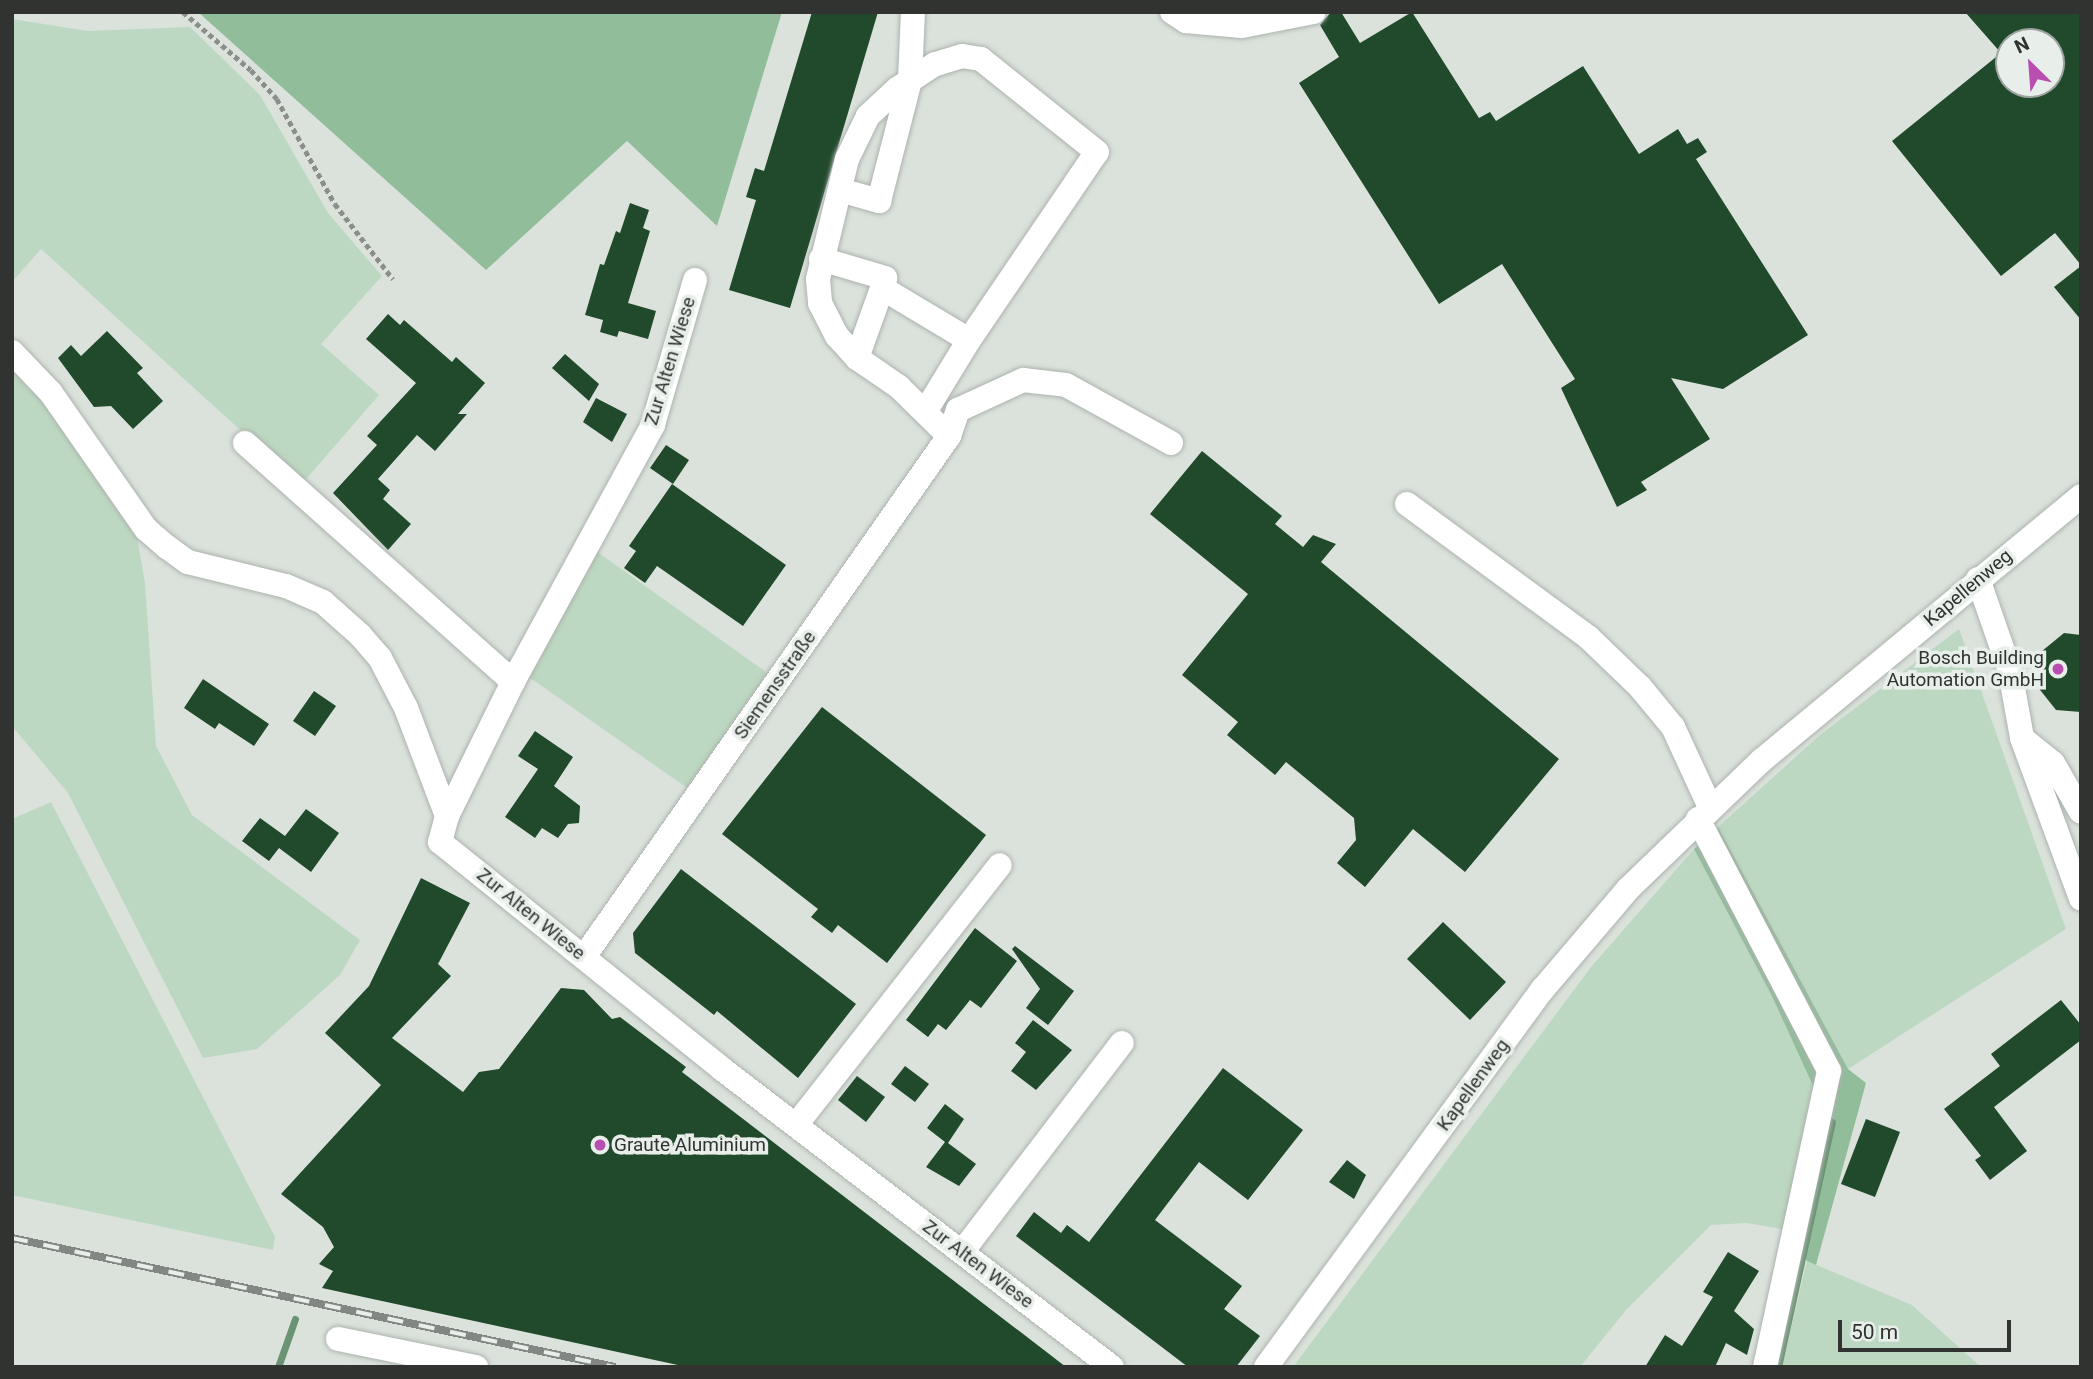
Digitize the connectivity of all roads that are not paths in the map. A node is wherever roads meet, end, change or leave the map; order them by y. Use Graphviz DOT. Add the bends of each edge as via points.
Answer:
graph roads {
  1 [pos="913,12"];
  2 [pos="1172,12"];
  3 [pos="1314,12"];
  4 [pos="910,80"];
  5 [pos="840,190"];
  6 [pos="821,259"];
  7 [pos="695,280"];
  8 [pos="882,288"];
  9 [pos="970,340"];
  10 [pos="12,352"];
  11 [pos="857,359"];
  12 [pos="925,412"];
  13 [pos="949,436"];
  14 [pos="245,443"];
  15 [pos="1171,443"];
  16 [pos="2081,496"];
  17 [pos="1407,504"];
  18 [pos="1978,579"];
  19 [pos="513,682"];
  20 [pos="2022,738"];
  21 [pos="2081,812"];
  22 [pos="1704,813"];
  23 [pos="447,816"];
  24 [pos="1000,865"];
  25 [pos="2081,898"];
  26 [pos="584,957"];
  27 [pos="1122,1043"];
  28 [pos="796,1125"];
  29 [pos="962,1252"];
  30 [pos="338,1339"];
  31 [pos="477,1367"];
  32 [pos="1112,1367"];
  33 [pos="1266,1367"];
  34 [pos="1765,1367"];
  1 -- 4 [label="street"];
  2 -- 3 [label="street" via="1186,21 1242,26"];
  4 -- 5 [label="street" via="868,116 854,142"];
  4 -- 5 [label="street" via="880,201"];
  4 -- 9 [label="street" via="953,58 981,59 1097,152"];
  5 -- 6 [label="street"];
  6 -- 8 [label="street" via="885,278"];
  6 -- 11 [label="street" via="820,303 831,326"];
  7 -- 19 [label="street, Zur Alten Wiese" via="653,425"];
  8 -- 9 [label="street"];
  8 -- 11 [label="street"];
  9 -- 12 [label="street"];
  10 -- 23 [label="street" via="51,393 146,529 167,547 188,562 286,586 323,602 359,635 380,658 406,708"];
  11 -- 12 [label="street" via="899,387"];
  12 -- 13 [label="street"];
  13 -- 15 [label="street, Siemensstraße" via="958,410 1023,380 1066,385"];
  13 -- 26 [label="street, Siemensstraße"];
  14 -- 19 [label="street"];
  16 -- 18 [label="street, Kapellenweg"];
  17 -- 22 [label="street" via="1588,637 1640,687 1673,727"];
  18 -- 20 [label="street" via="2010,671"];
  18 -- 22 [label="street, Kapellenweg"];
  19 -- 23 [label="street, Zur Alten Wiese"];
  20 -- 21 [label="street" via="2053,763"];
  20 -- 25 [label="street"];
  22 -- 33 [label="street, Kapellenweg" via="1628,889 1543,989"];
  22 -- 34 [label="street" via="1829,1071"];
  23 -- 26 [label="street, Zur Alten Wiese" via="440,842"];
  24 -- 28 [label="street"];
  26 -- 28 [label="street, Zur Alten Wiese"];
  27 -- 29 [label="street"];
  28 -- 29 [label="street, Zur Alten Wiese"];
  29 -- 32 [label="street, Zur Alten Wiese"];
  30 -- 31 [label="street"];
}
